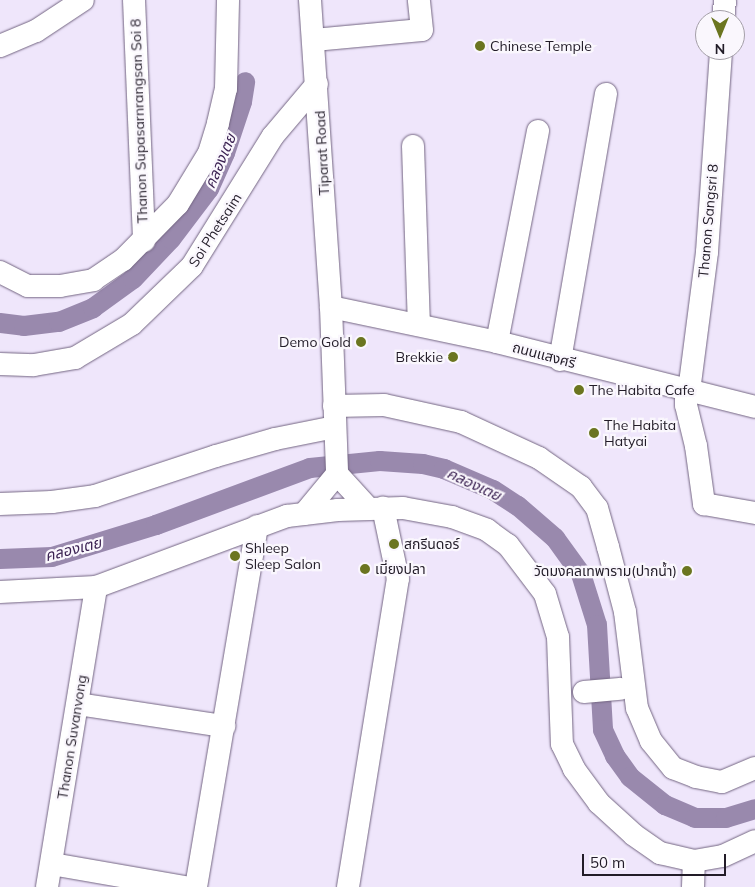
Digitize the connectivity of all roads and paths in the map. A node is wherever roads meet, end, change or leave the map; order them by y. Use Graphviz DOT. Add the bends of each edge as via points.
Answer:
graph roads {
  1 [pos="83,0"];
  2 [pos="134,0"];
  3 [pos="228,0"];
  4 [pos="310,0"];
  5 [pos="419,0"];
  6 [pos="314,40"];
  7 [pos="0,46"];
  8 [pos="720,60"];
  9 [pos="317,84"];
  10 [pos="606,94"];
  11 [pos="538,131"];
  12 [pos="413,146"];
  13 [pos="144,241"];
  14 [pos="0,272"];
  15 [pos="331,307"];
  16 [pos="419,325"];
  17 [pos="497,342"];
  18 [pos="560,360"];
  19 [pos="0,364"];
  20 [pos="688,391"];
  21 [pos="755,407"];
  22 [pos="335,424"];
  23 [pos="337,474"];
  24 [pos="0,504"];
  25 [pos="376,509"];
  26 [pos="755,513"];
  27 [pos="304,514"];
  28 [pos="257,526"];
  29 [pos="96,587"];
  30 [pos="0,592"];
  31 [pos="620,689"];
  32 [pos="584,692"];
  33 [pos="78,704"];
  34 [pos="224,726"];
  35 [pos="755,768"];
  36 [pos="755,841"];
  37 [pos="694,860"];
  38 [pos="52,864"];
  39 [pos="47,887"];
  40 [pos="184,887"];
  41 [pos="196,887"];
  42 [pos="348,887"];
  43 [pos="693,887"];
  1 -- 7 [label="street" via="36,32"];
  2 -- 13 [label="street, Thanon Supasarnrangsan Soi 8"];
  3 -- 13 [label="street" via="226,89 209,153 178,204"];
  4 -- 6 [label="street, Tiparat Road"];
  5 -- 6 [label="street" via="422,30"];
  6 -- 9 [label="street, Tiparat Road"];
  8 -- 20 [label="street, Thanon Sangsri 8" via="707,252"];
  9 -- 15 [label="street, Tiparat Road"];
  9 -- 19 [label="street, Soi Phetsaim" via="273,136 192,266 132,324 75,358 44,365"];
  10 -- 18 [label="street"];
  11 -- 17 [label="street"];
  12 -- 16 [label="street"];
  13 -- 14 [label="street" via="107,272 77,284 28,286"];
  15 -- 16 [label="street, ถนนเเสงศรี"];
  15 -- 22 [label="street, Tiparat Road"];
  16 -- 17 [label="street, ถนนเเสงศรี"];
  17 -- 18 [label="street, ถนนเเสงศรี"];
  18 -- 20 [label="street, ถนนเเสงศรี"];
  20 -- 21 [label="street, ถนนเเสงศรี"];
  20 -- 26 [label="street, Thanon Sangsri 8" via="686,405 696,446 704,504"];
  22 -- 23 [label="street, Tiparat Road"];
  22 -- 24 [label="street" via="216,456 95,496"];
  22 -- 35 [label="street" via="384,406 461,422 539,458 582,486 597,508 608,547 625,612 637,708 651,741 673,768 696,776 722,782"];
  23 -- 25 [label="street"];
  23 -- 27 [label="street"];
  25 -- 27 [label="street"];
  25 -- 37 [label="street" via="425,511 477,526 497,536 518,554 545,594 555,623 561,694 560,734 574,769 599,803 634,835 660,852"];
  25 -- 42 [label="street" via="398,579"];
  27 -- 28 [label="street"];
  28 -- 29 [label="street"];
  28 -- 34 [label="street"];
  29 -- 30 [label="street"];
  29 -- 33 [label="street, Thanon Suvanvong"];
  31 -- 32 [label="street"];
  33 -- 34 [label="street"];
  33 -- 38 [label="street, Thanon Suvanvong"];
  34 -- 41 [label="street"];
  36 -- 37 [label="street" via="723,856"];
  37 -- 43 [label="street"];
  38 -- 39 [label="street, Thanon Suvanvong"];
  38 -- 40 [label="street"];
}
